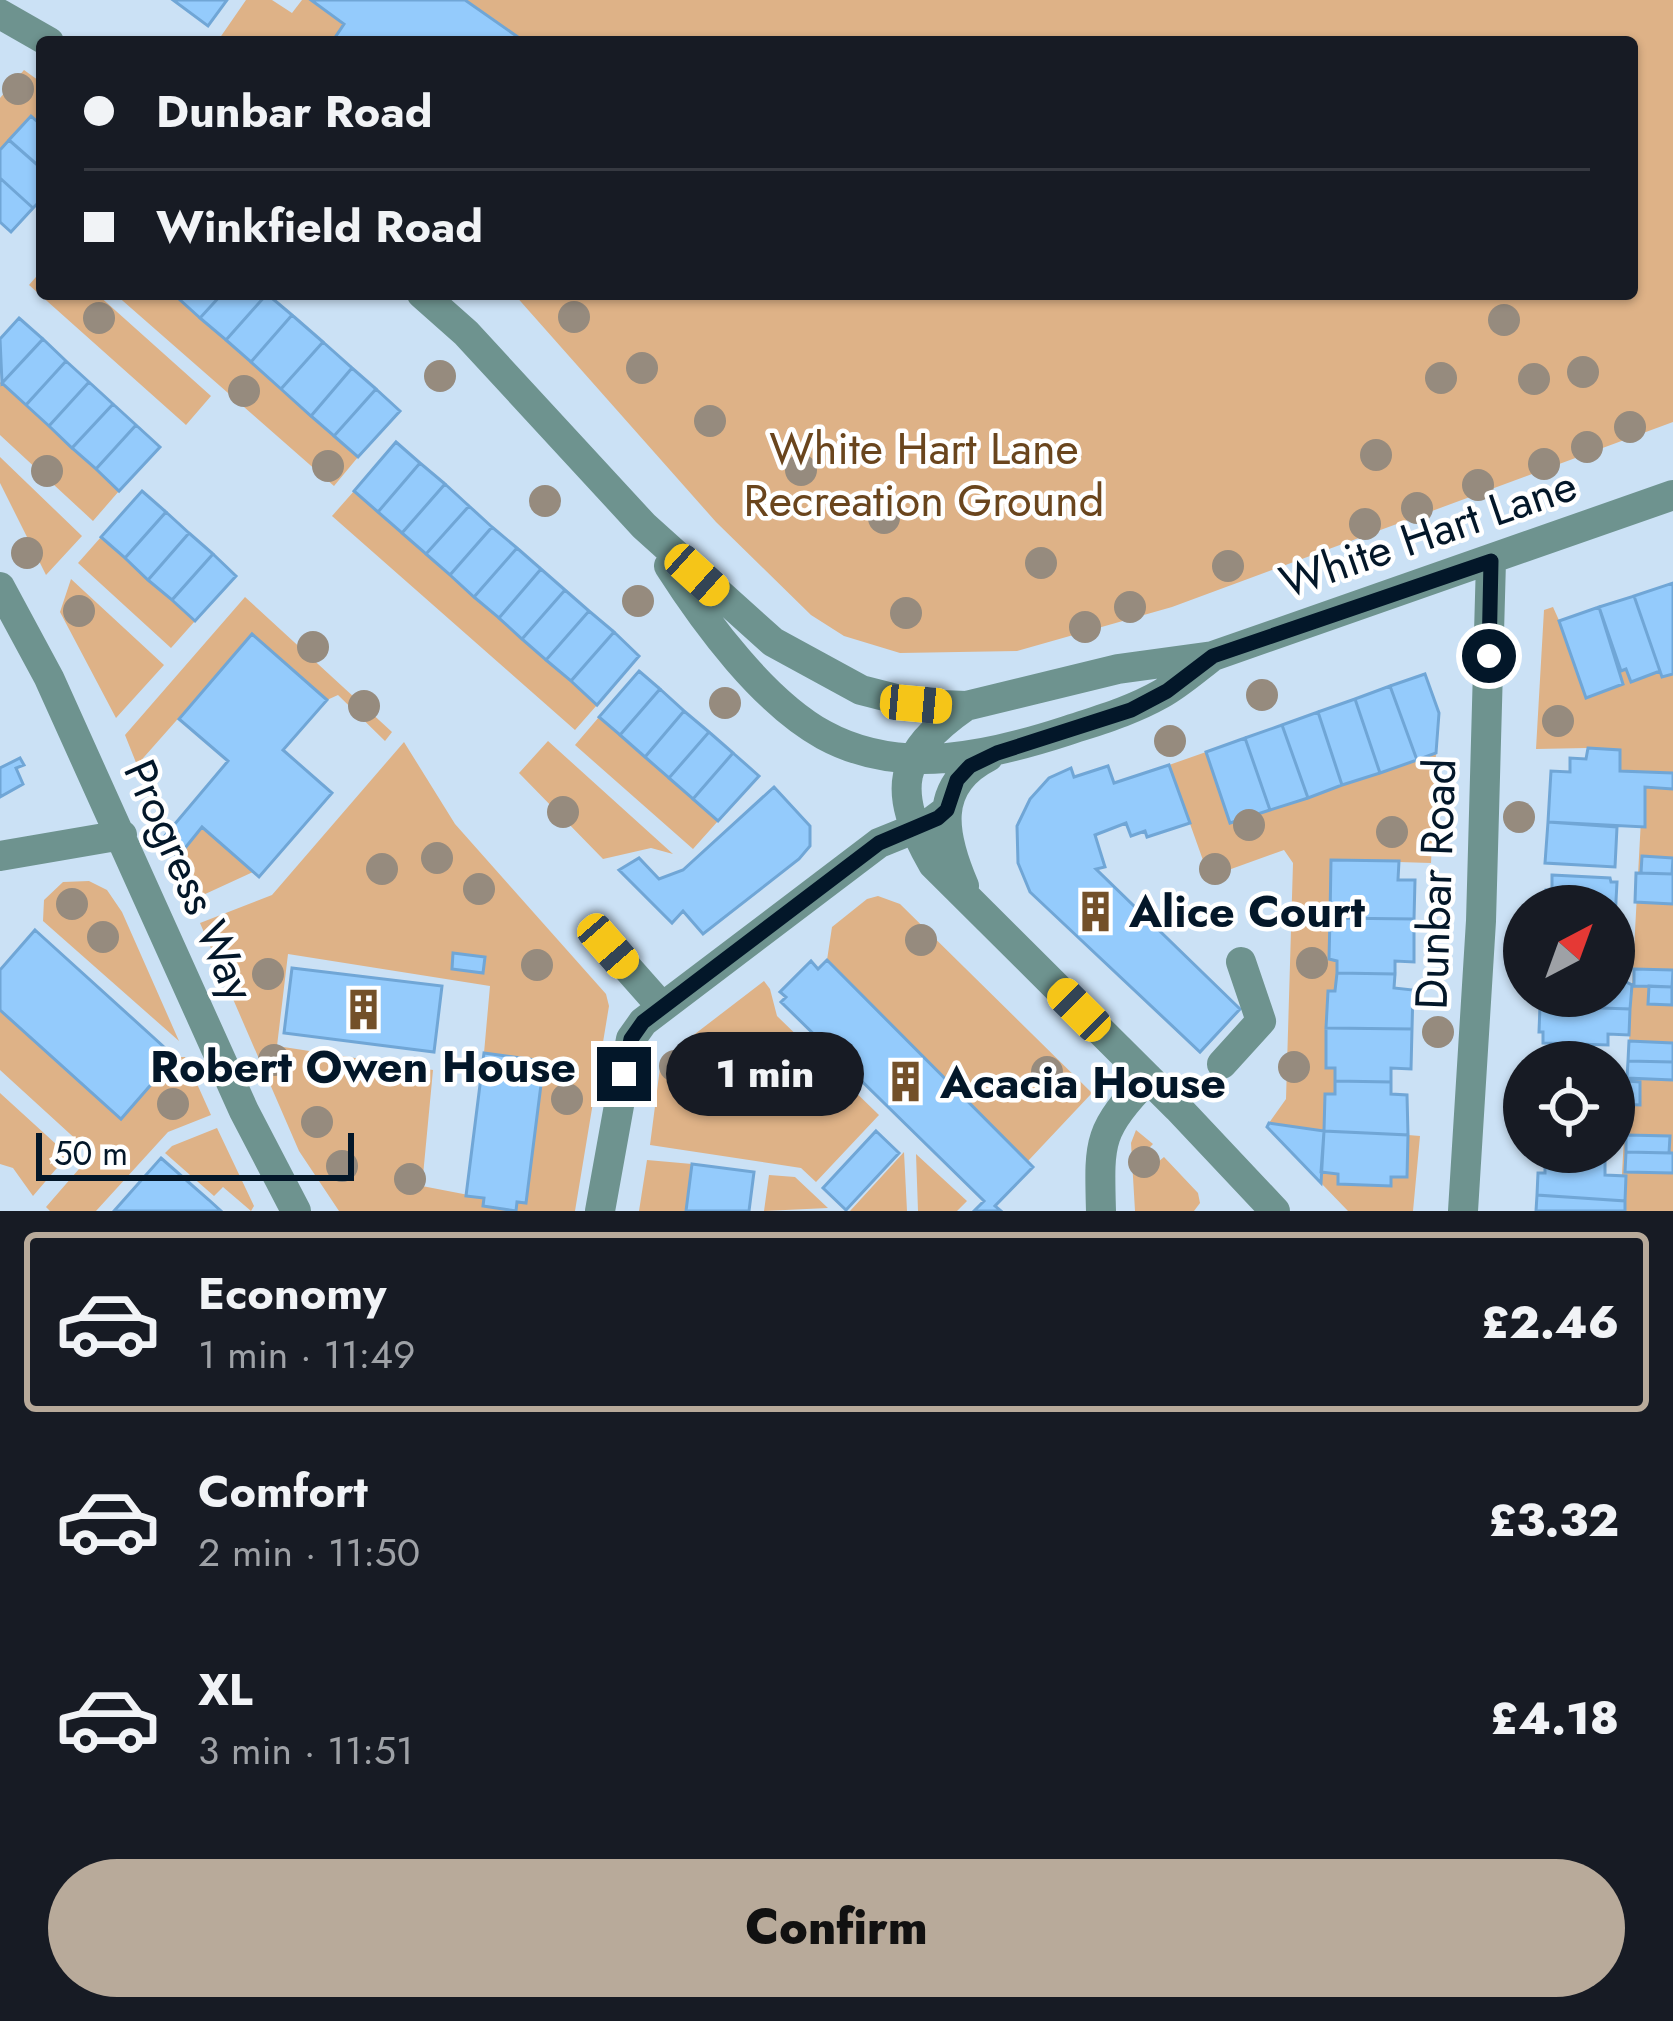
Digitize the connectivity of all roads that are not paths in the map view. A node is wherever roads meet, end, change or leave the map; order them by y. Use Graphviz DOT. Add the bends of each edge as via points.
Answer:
graph roads {
  1 [pos="0,14"];
  2 [pos="38,36"];
  3 [pos="429,300"];
  4 [pos="1673,495"];
  5 [pos="644,526"];
  6 [pos="1491,561"];
  7 [pos="0,587"];
  8 [pos="1213,656"];
  9 [pos="966,706"];
  10 [pos="997,753"];
  11 [pos="907,773"];
  12 [pos="947,810"];
  13 [pos="915,828"];
  14 [pos="122,835"];
  15 [pos="0,856"];
  16 [pos="971,903"];
  17 [pos="608,946"];
  18 [pos="1241,962"];
  19 [pos="662,1007"];
  20 [pos="1222,1064"];
  21 [pos="1148,1078"];
  22 [pos="1266,1207"];
  23 [pos="296,1211"];
  24 [pos="600,1211"];
  25 [pos="1101,1211"];
  26 [pos="1463,1211"];
  1 -- 2 [label="street"];
  3 -- 5 [label="street, White Hart Lane"];
  4 -- 6 [label="street, White Hart Lane"];
  5 -- 9 [label="street, White Hart Lane" via="773,642 825,674 885,698"];
  5 -- 11 [label="street, White Hart Lane" via="717,635 769,690 806,724"];
  6 -- 8 [label="street, White Hart Lane"];
  6 -- 26 [label="street, Dunbar Road"];
  7 -- 14 [label="street, Progress Way"];
  8 -- 9 [label="street, White Hart Lane" via="1118,669"];
  8 -- 10 [label="street, White Hart Lane" via="1131,710"];
  9 -- 11 [label="street" via="923,740"];
  10 -- 11 [label="street, White Hart Lane"];
  10 -- 12 [label="street" via="957,780"];
  11 -- 13 [label="street"];
  12 -- 13 [label="street"];
  12 -- 16 [label="street" via="947,838"];
  13 -- 16 [label="street" via="933,864"];
  13 -- 19 [label="street" via="862,855"];
  14 -- 15 [label="street"];
  14 -- 23 [label="street, Progress Way"];
  16 -- 21 [label="street"];
  17 -- 19 [label="street"];
  18 -- 20 [label="street" via="1261,1022"];
  19 -- 24 [label="street" via="631,1039"];
  21 -- 22 [label="street"];
  21 -- 25 [label="street" via="1100,1146"];
}
